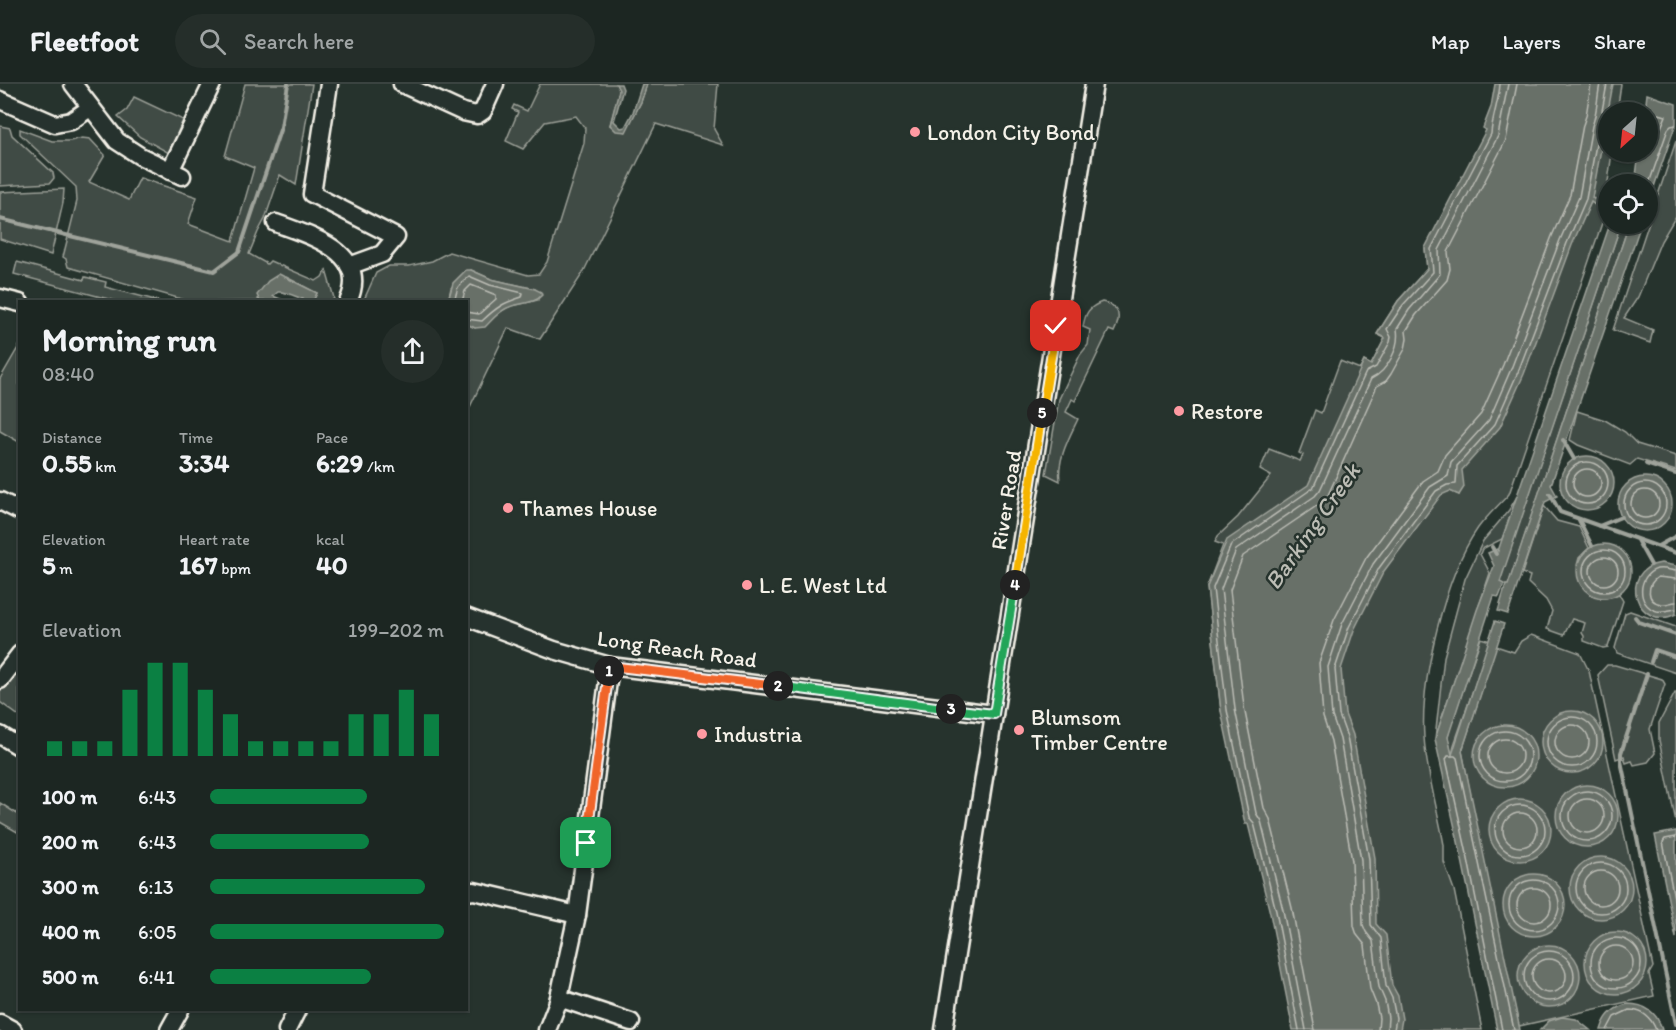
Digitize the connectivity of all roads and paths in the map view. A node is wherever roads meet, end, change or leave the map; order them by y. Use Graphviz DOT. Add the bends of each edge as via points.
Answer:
graph roads {
  1 [pos="73,84"];
  2 [pos="212,84"];
  3 [pos="328,84"];
  4 [pos="402,84"];
  5 [pos="495,84"];
  6 [pos="1094,84"];
  7 [pos="0,100"];
  8 [pos="90,108"];
  9 [pos="276,224"];
  10 [pos="349,267"];
  11 [pos="0,298"];
  12 [pos="348,300"];
  13 [pos="18,302"];
  14 [pos="0,501"];
  15 [pos="18,510"];
  16 [pos="468,618"];
  17 [pos="18,657"];
  18 [pos="610,666"];
  19 [pos="0,681"];
  20 [pos="994,714"];
  21 [pos="0,735"];
  22 [pos="18,746"];
  23 [pos="468,892"];
  24 [pos="577,915"];
  25 [pos="559,998"];
  26 [pos="179,1011"];
  27 [pos="296,1011"];
  28 [pos="631,1022"];
  29 [pos="0,1023"];
  30 [pos="13,1030"];
  31 [pos="169,1030"];
  32 [pos="286,1030"];
  33 [pos="547,1030"];
  34 [pos="944,1030"];
  1 -- 8 [label="street"];
  2 -- 8 [label="street" via="176,174 125,147"];
  3 -- 10 [label="street" via="312,194 396,237 382,254"];
  4 -- 5 [label="street" via="477,115 483,111"];
  6 -- 20 [label="street, River Road"];
  7 -- 8 [label="street" via="55,124 71,121"];
  9 -- 10 [label="street" via="334,248"];
  10 -- 12 [label="street" via="352,285"];
  11 -- 13 [label="street"];
  14 -- 15 [label="street"];
  16 -- 18 [label="street, Long Reach Road"];
  17 -- 19 [label="street"];
  18 -- 20 [label="street, Long Reach Road"];
  18 -- 24 [label="street"];
  20 -- 34 [label="street, River Road"];
  21 -- 22 [label="street"];
  23 -- 24 [label="street"];
  24 -- 25 [label="street"];
  25 -- 28 [label="street"];
  25 -- 33 [label="street"];
  26 -- 31 [label="street"];
  27 -- 32 [label="street"];
  29 -- 30 [label="street"];
}
